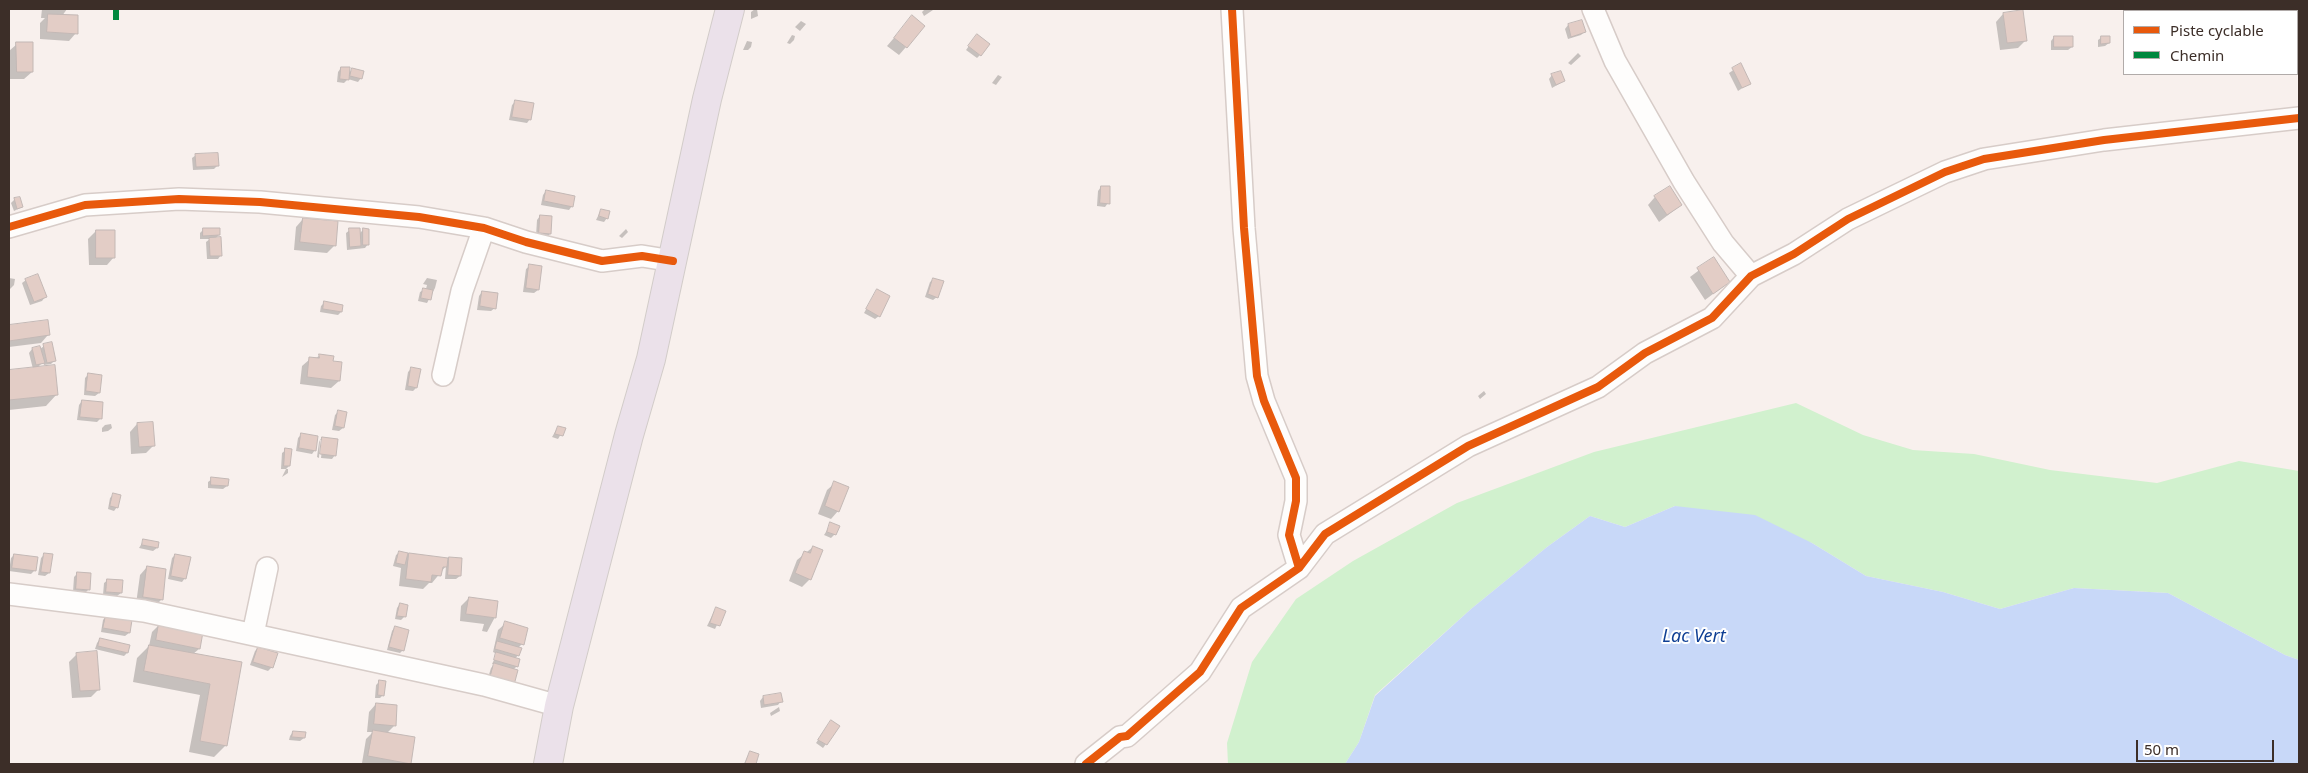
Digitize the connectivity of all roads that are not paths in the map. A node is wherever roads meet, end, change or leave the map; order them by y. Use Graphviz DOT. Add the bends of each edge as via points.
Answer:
graph roads {
  1 [pos="730,9"];
  2 [pos="1232,9"];
  3 [pos="1593,9"];
  4 [pos="2299,118"];
  5 [pos="10,221"];
  6 [pos="484,228"];
  7 [pos="672,260"];
  8 [pos="1751,276"];
  9 [pos="443,376"];
  10 [pos="267,568"];
  11 [pos="1299,568"];
  12 [pos="9,594"];
  13 [pos="253,634"];
  14 [pos="559,706"];
  15 [pos="548,764"];
  16 [pos="1086,764"];
  1 -- 7 [label="highway"];
  2 -- 11 [label="street" via="1244,228 1257,376 1296,478 1296,501 1289,535"];
  3 -- 8 [label="street" via="1615,61 1684,182 1723,243"];
  4 -- 8 [label="street" via="2104,140 1984,159 1945,172 1848,218 1794,254"];
  5 -- 6 [label="street" via="85,204 180,199 341,209"];
  6 -- 7 [label="street" via="602,261 642,256"];
  6 -- 9 [label="street" via="462,291"];
  7 -- 14 [label="highway" via="651,359"];
  8 -- 11 [label="street" via="1712,318 1645,353 1598,388 1468,446 1325,534"];
  10 -- 13 [label="street"];
  11 -- 16 [label="street" via="1241,608 1200,672 1127,736 1120,737"];
  12 -- 13 [label="street" via="144,611"];
  13 -- 14 [label="street"];
  14 -- 15 [label="highway"];
}
